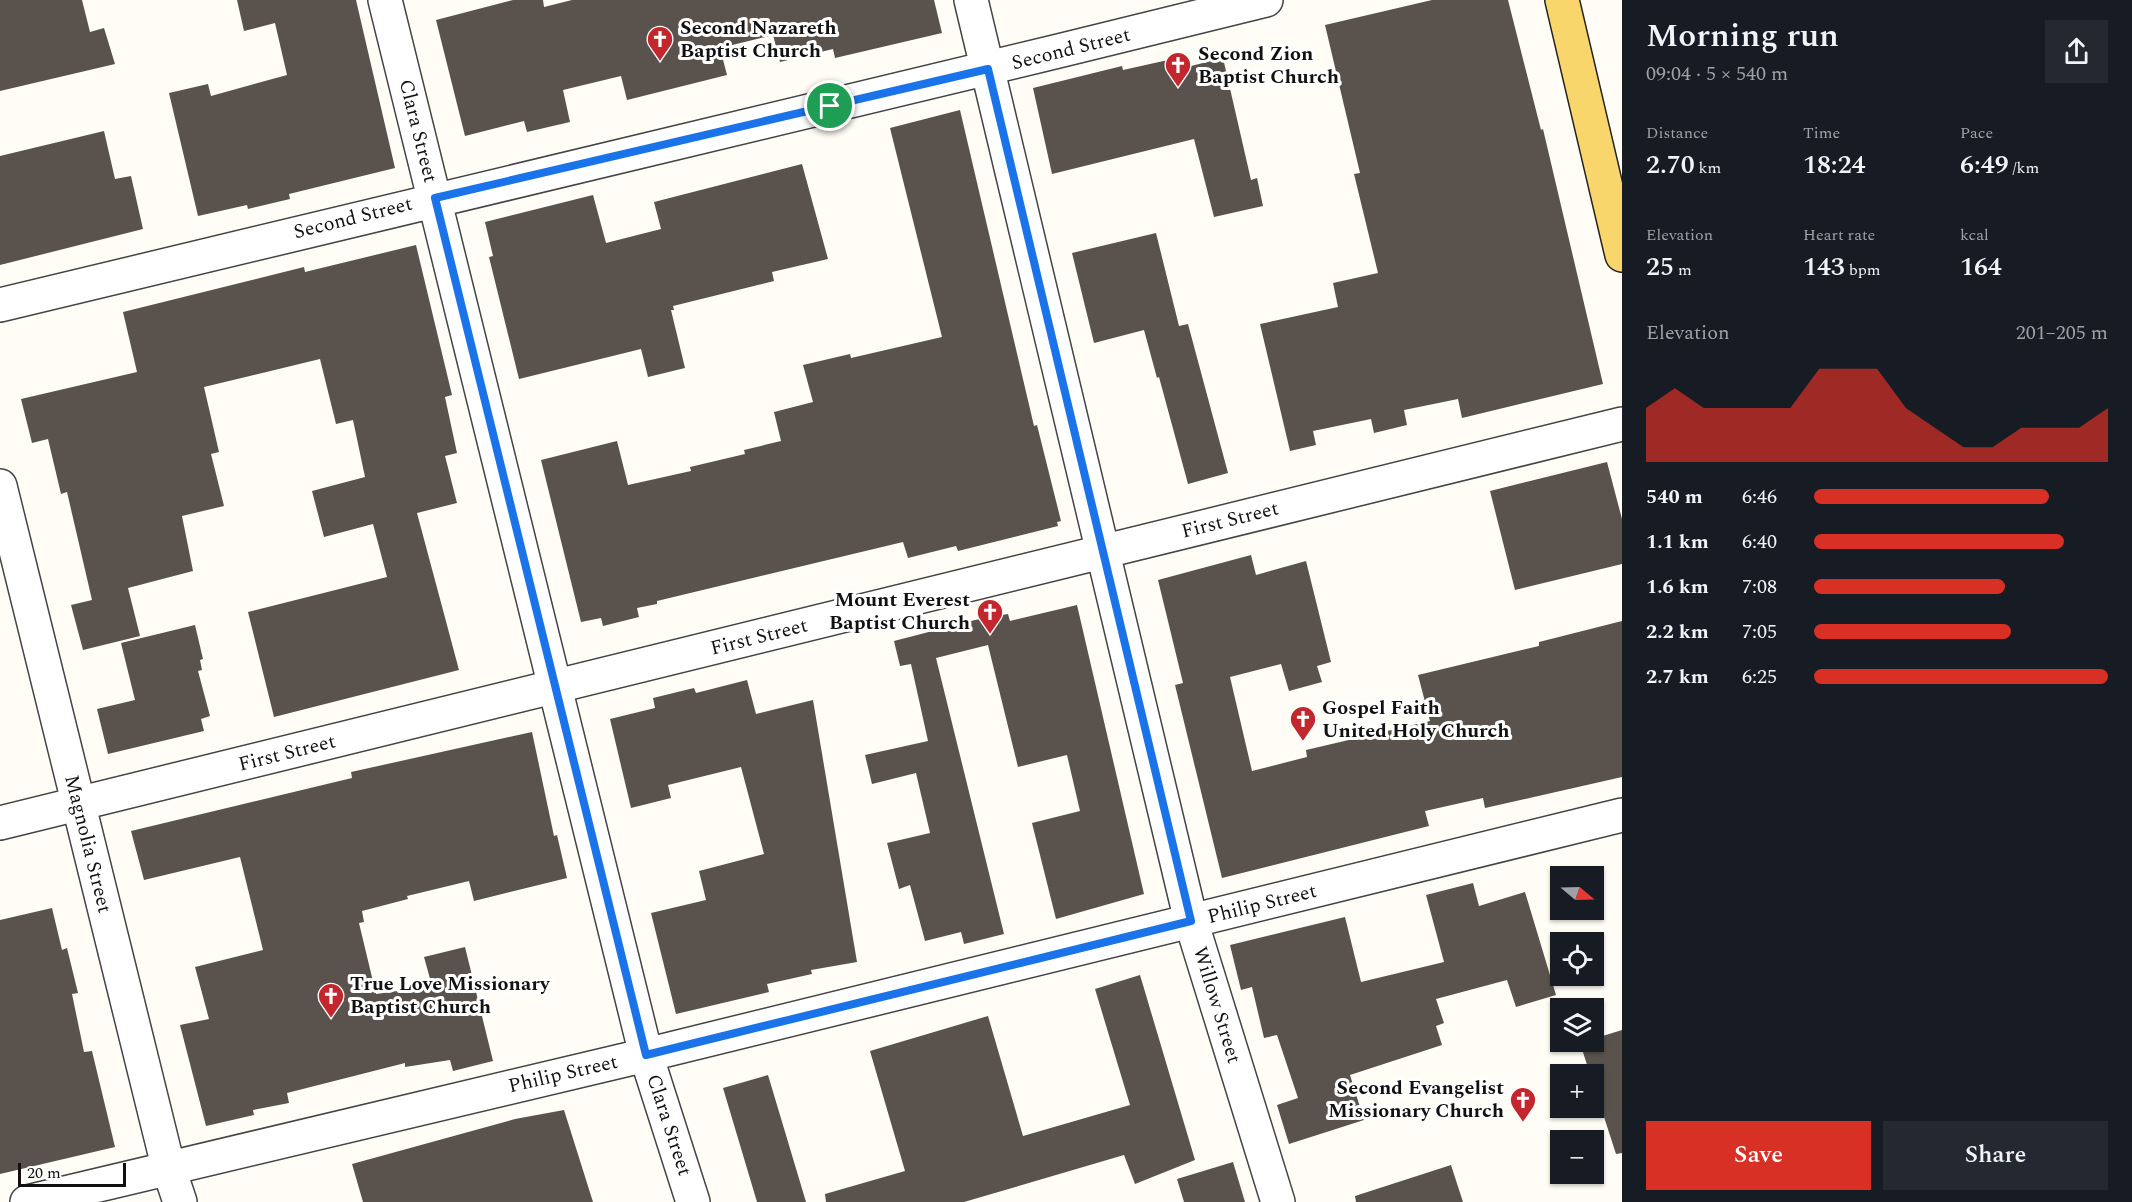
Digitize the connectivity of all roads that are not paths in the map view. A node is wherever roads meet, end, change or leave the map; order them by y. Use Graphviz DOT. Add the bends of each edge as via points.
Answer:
graph roads {
  1 [pos="386,0"];
  2 [pos="971,0"];
  3 [pos="1266,0"];
  4 [pos="1562,0"];
  5 [pos="988,69"];
  6 [pos="435,198"];
  7 [pos="1622,255"];
  8 [pos="0,304"];
  9 [pos="1622,424"];
  10 [pos="0,486"];
  11 [pos="1104,551"];
  12 [pos="556,687"];
  13 [pos="79,804"];
  14 [pos="1622,814"];
  15 [pos="0,823"];
  16 [pos="1191,921"];
  17 [pos="646,1055"];
  18 [pos="168,1166"];
  19 [pos="27,1202"];
  20 [pos="180,1202"];
  21 [pos="693,1202"];
  22 [pos="1278,1202"];
  1 -- 6 [label="street, Clara Street"];
  2 -- 5 [label="street, Willow Street"];
  3 -- 5 [label="street, Second Street"];
  4 -- 7 [label="main road"];
  5 -- 6 [label="street, Second Street"];
  5 -- 11 [label="street, Willow Street"];
  6 -- 8 [label="street, Second Street"];
  6 -- 12 [label="street, Clara Street"];
  9 -- 11 [label="street, First Street"];
  10 -- 13 [label="street, Magnolia Street"];
  11 -- 12 [label="street, First Street"];
  11 -- 16 [label="street, Willow Street"];
  12 -- 13 [label="street, First Street"];
  12 -- 17 [label="street, Clara Street"];
  13 -- 15 [label="street, First Street"];
  13 -- 18 [label="street, Magnolia Street"];
  14 -- 16 [label="street, Philip Street"];
  16 -- 17 [label="street, Philip Street"];
  16 -- 22 [label="street, Willow Street"];
  17 -- 18 [label="street, Philip Street"];
  17 -- 21 [label="street, Clara Street"];
  18 -- 19 [label="street, Philip Street"];
  18 -- 20 [label="street, Magnolia Street"];
}
